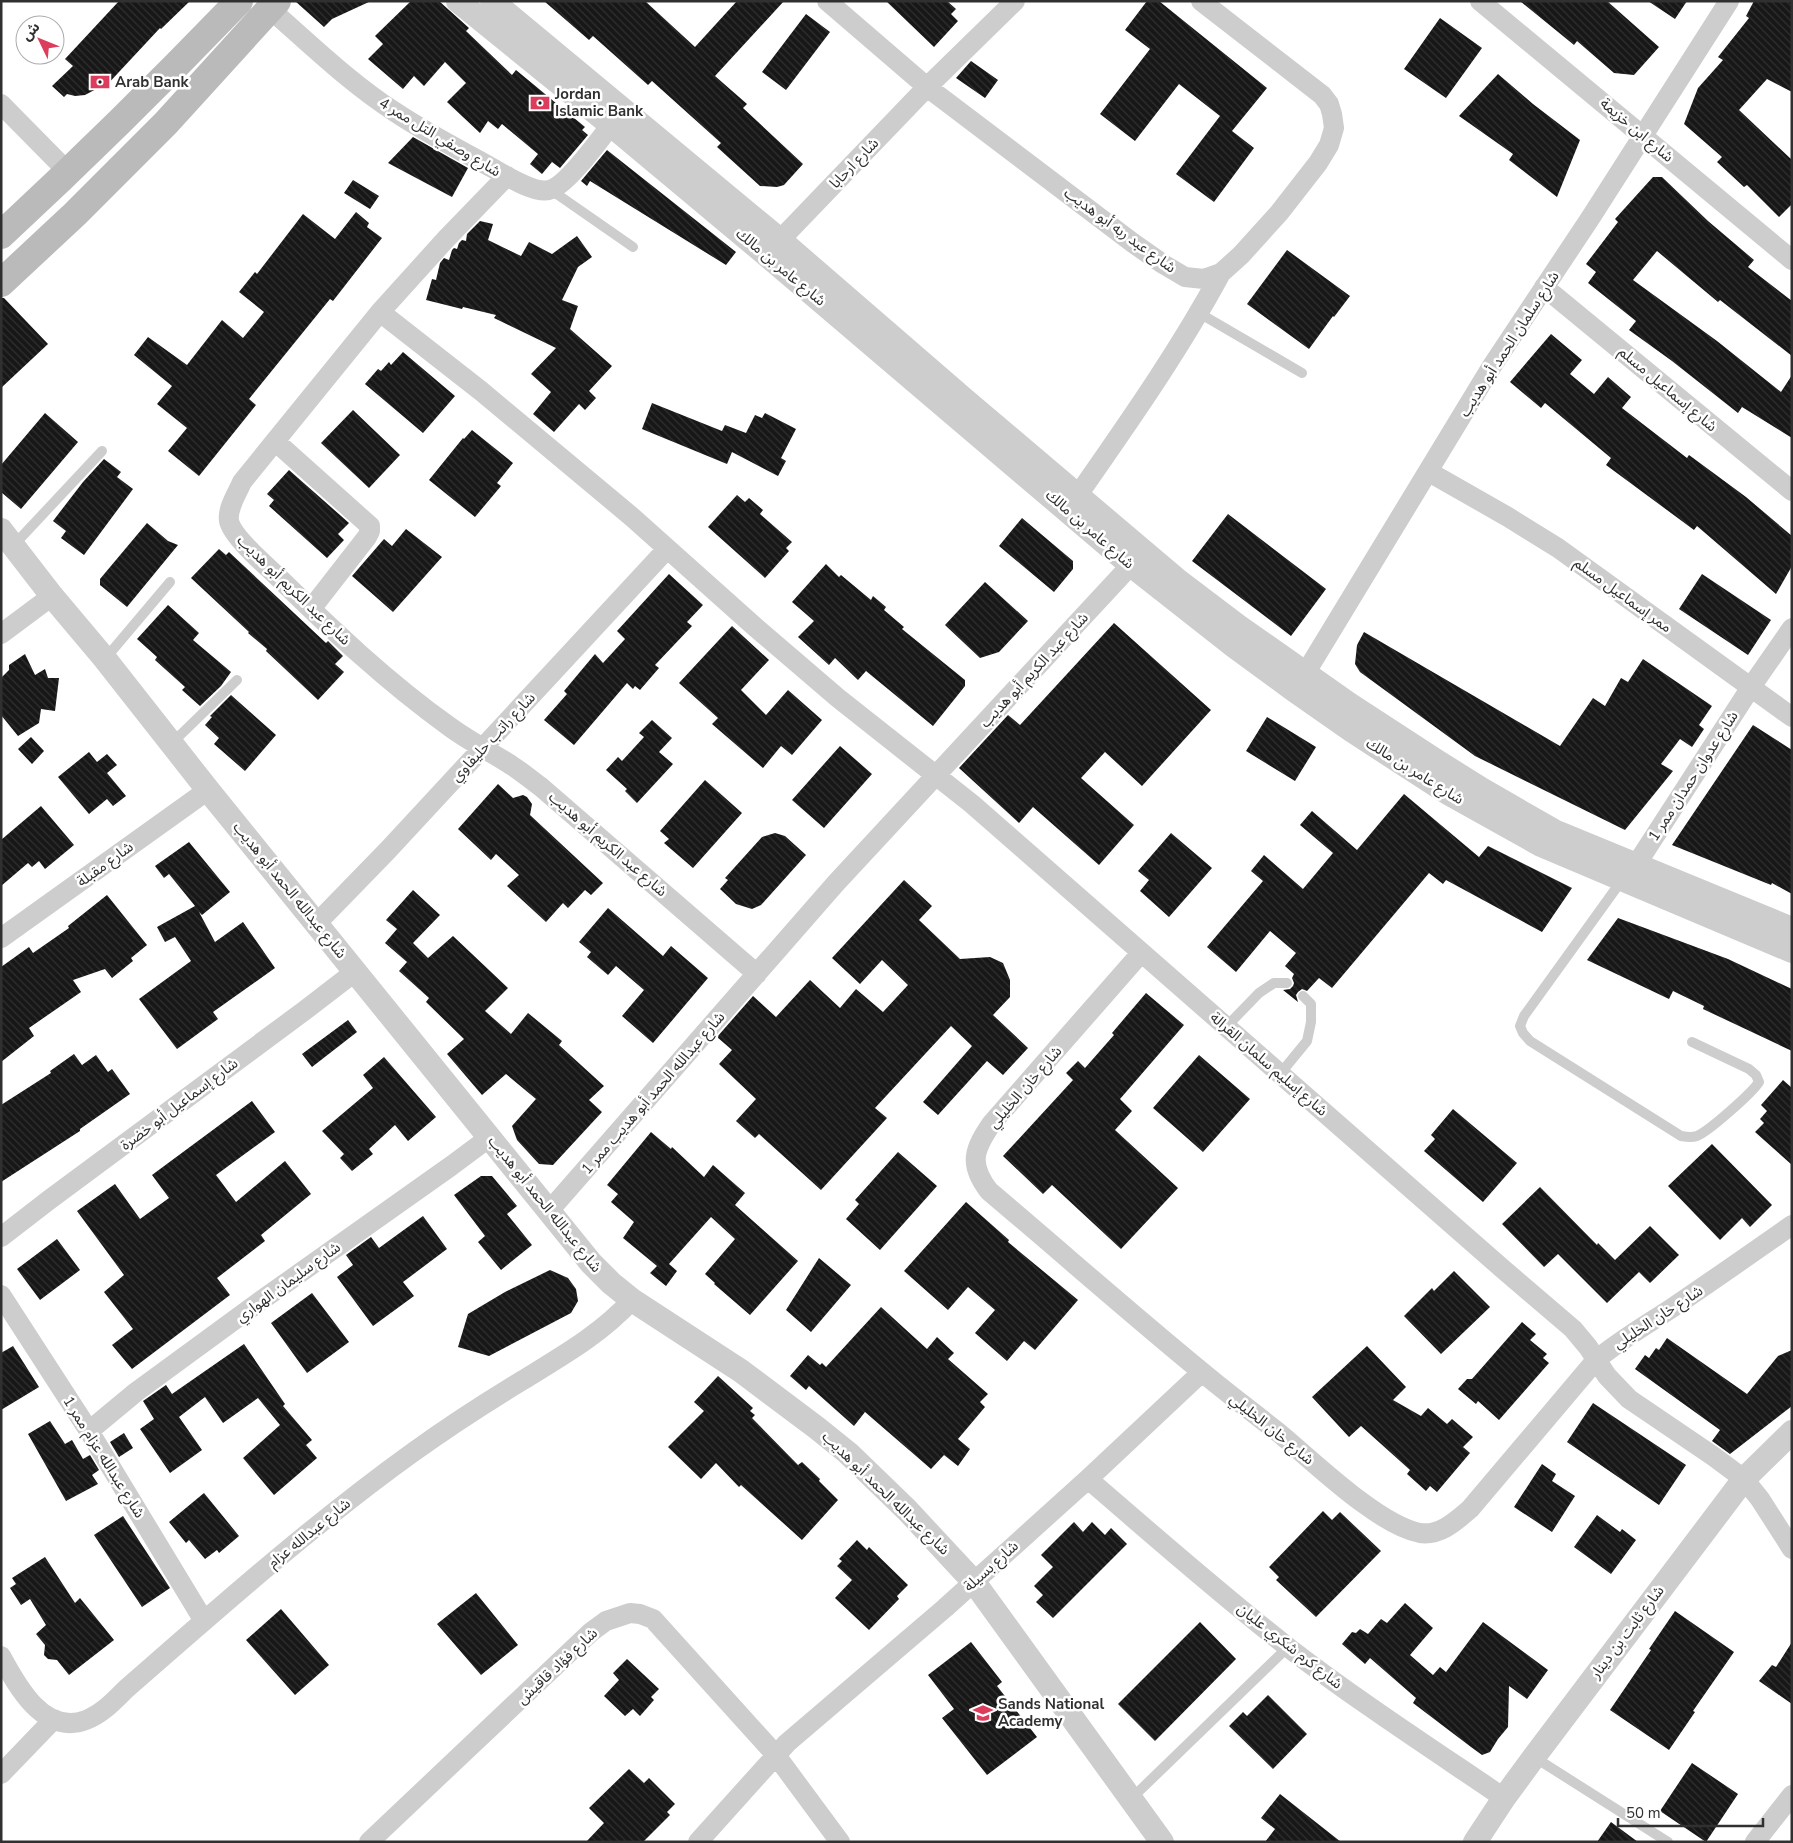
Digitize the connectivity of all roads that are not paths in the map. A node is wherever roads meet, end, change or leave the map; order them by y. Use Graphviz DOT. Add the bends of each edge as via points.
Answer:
graph roads {
  1 [pos="239,1"];
  2 [pos="458,1"];
  3 [pos="827,1"];
  4 [pos="1015,1"];
  5 [pos="1201,1"];
  6 [pos="1480,1"];
  7 [pos="1729,1"];
  8 [pos="494,2"];
  9 [pos="273,5"];
  10 [pos="927,87"];
  11 [pos="1,104"];
  12 [pos="611,125"];
  13 [pos="1644,136"];
  14 [pos="68,172"];
  15 [pos="507,176"];
  16 [pos="551,190"];
  17 [pos="1,235"];
  18 [pos="780,240"];
  19 [pos="633,247"];
  20 [pos="1792,260"];
  21 [pos="1220,273"];
  22 [pos="1,284"];
  23 [pos="1544,287"];
  24 [pos="380,312"];
  25 [pos="1200,313"];
  26 [pos="1302,373"];
  27 [pos="276,442"];
  28 [pos="102,451"];
  29 [pos="1429,472"];
  30 [pos="1792,491"];
  31 [pos="1078,496"];
  32 [pos="7,538"];
  33 [pos="668,549"];
  34 [pos="1131,565"];
  35 [pos="170,582"];
  36 [pos="52,596"];
  37 [pos="311,609"];
  38 [pos="1792,628"];
  39 [pos="1,634"];
  40 [pos="104,659"];
  41 [pos="237,680"];
  42 [pos="1300,682"];
  43 [pos="1751,687"];
  44 [pos="1792,717"];
  45 [pos="172,744"];
  46 [pos="482,749"];
  47 [pos="936,775"];
  48 [pos="208,790"];
  49 [pos="1629,873"];
  50 [pos="317,923"];
  51 [pos="1792,929"];
  52 [pos="1,938"];
  53 [pos="1792,951"];
  54 [pos="1141,953"];
  55 [pos="356,971"];
  56 [pos="757,974"];
  57 [pos="1287,983"];
  58 [pos="1303,996"];
  59 [pos="1227,1026"];
  60 [pos="1692,1042"];
  61 [pos="1280,1074"];
  62 [pos="490,1137"];
  63 [pos="549,1211"];
  64 [pos="1792,1225"];
  65 [pos="1,1237"];
  66 [pos="1,1295"];
  67 [pos="632,1300"];
  68 [pos="1596,1360"];
  69 [pos="1202,1372"];
  70 [pos="89,1431"];
  71 [pos="1792,1432"];
  72 [pos="1088,1479"];
  73 [pos="1744,1479"];
  74 [pos="1792,1549"];
  75 [pos="974,1582"];
  76 [pos="204,1621"];
  77 [pos="1288,1647"];
  78 [pos="1,1656"];
  79 [pos="54,1719"];
  80 [pos="776,1754"];
  81 [pos="1534,1757"];
  82 [pos="1,1774"];
  83 [pos="1792,1795"];
  84 [pos="1132,1798"];
  85 [pos="1504,1798"];
  86 [pos="369,1842"];
  87 [pos="698,1842"];
  88 [pos="840,1842"];
  89 [pos="1162,1842"];
  90 [pos="1475,1842"];
  91 [pos="1668,1842"];
  92 [pos="1755,1842"];
  1 -- 14 [label="main road"];
  2 -- 12 [label="street, شارع عامر بن مالك"];
  3 -- 10 [label="street, شارع عبد ربه أبو هديب"];
  4 -- 10 [label="street, شارع ارحابا"];
  5 -- 21 [label="street, شارع عبد ربه أبو هديب" via="1322,95 1328,104 1334,128 1329,145 1312,170 1241,255"];
  6 -- 13 [label="street, شارع ابن خزيمة"];
  7 -- 13 [label="street, شارع سلمان الحمد أبو هديب"];
  8 -- 18 [label="street, شارع عامر بن مالك"];
  9 -- 15 [label="street, شارع وصفي التل ممر 4" via="353,81 394,112"];
  9 -- 22 [label="main road" via="166,124"];
  10 -- 18 [label="street, شارع ارحابا"];
  10 -- 21 [label="street, شارع عبد ربه أبو هديب" via="1163,264 1185,277 1204,279"];
  11 -- 14 [label="street"];
  12 -- 16 [label="street" via="565,180"];
  12 -- 34 [label="street, شارع عامر بن مالك"];
  13 -- 20 [label="street, شارع ابن خزيمة"];
  13 -- 23 [label="street, شارع سلمان الحمد أبو هديب"];
  14 -- 17 [label="main road"];
  15 -- 16 [label="street, شارع وصفي التل ممر 4" via="540,190"];
  15 -- 24 [label="street, شارع عبد الكريم أبو هديب"];
  16 -- 19 [label="lane"];
  18 -- 31 [label="street, شارع عامر بن مالك"];
  21 -- 25 [label="street"];
  23 -- 29 [label="street, شارع سلمان الحمد أبو هديب"];
  23 -- 30 [label="street, شارع إسماعيل مسلم"];
  24 -- 27 [label="street, شارع عبد الكريم أبو هديب"];
  24 -- 33 [label="street" via="481,391"];
  25 -- 26 [label="lane"];
  25 -- 31 [label="street"];
  27 -- 37 [label="street, شارع عبد الكريم أبو هديب" via="242,482 231,505 229,522 235,533"];
  27 -- 37 [label="street" via="370,526 368,537"];
  28 -- 32 [label="lane"];
  29 -- 42 [label="street, شارع سلمان الحمد أبو هديب"];
  29 -- 43 [label="street, ممر إسماعيل مسلم" via="1558,548"];
  31 -- 42 [label="street, شارع عامر بن مالك" via="1176,579 1238,626"];
  32 -- 36 [label="street, شارع عبدالله الحمد أبو هديب"];
  33 -- 46 [label="street, شارع راتب حليفاوي"];
  33 -- 47 [label="street" via="838,698"];
  34 -- 42 [label="street, شارع عامر بن مالك" via="1234,646"];
  34 -- 47 [label="street, شارع عبد الكريم أبو هديب"];
  35 -- 40 [label="lane"];
  36 -- 39 [label="street"];
  36 -- 40 [label="street, شارع عبدالله الحمد أبو هديب"];
  37 -- 46 [label="street, شارع عبد الكريم أبو هديب" via="395,685"];
  38 -- 43 [label="street"];
  40 -- 45 [label="street, شارع عبدالله الحمد أبو هديب"];
  41 -- 45 [label="lane"];
  42 -- 49 [label="street, شارع عامر بن مالك" via="1366,740 1496,821 1541,845"];
  43 -- 44 [label="street, ممر إسماعيل مسلم"];
  43 -- 49 [label="street, شارع عدوان حمدان ممر 1"];
  45 -- 48 [label="street, شارع عبدالله الحمد أبو هديب"];
  46 -- 50 [label="street, شارع راتب حليفاوي"];
  46 -- 56 [label="street, شارع عبد الكريم أبو هديب" via="511,764 541,787"];
  47 -- 54 [label="street, شارع إسليم سلمان القرالة"];
  47 -- 56 [label="street, شارع عبد الكريم أبو هديب"];
  48 -- 50 [label="street, شارع عبدالله الحمد أبو هديب"];
  48 -- 52 [label="street, شارع مقبلة"];
  49 -- 51 [label="street, شارع عامر بن مالك"];
  49 -- 53 [label="street, شارع عامر بن مالك"];
  49 -- 60 [label="lane" via="1524,1016 1520,1026 1522,1033 1681,1136 1691,1138 1727,1113 1758,1082 1756,1074 1749,1069"];
  50 -- 55 [label="street, شارع عبدالله الحمد أبو هديب"];
  54 -- 59 [label="street, شارع إسليم سلمان القرالة"];
  54 -- 69 [label="street, شارع خان الخليلي" via="992,1123 975,1155 976,1168 989,1191"];
  55 -- 62 [label="street, شارع عبدالله الحمد أبو هديب"];
  55 -- 65 [label="street, شارع إسماعيل أبو خضرة"];
  56 -- 63 [label="street, شارع عبدالله الحمد أبو هديب ممر 1"];
  57 -- 59 [label="lane" via="1274,984 1259,993"];
  58 -- 61 [label="lane" via="1311,1004 1307,1041"];
  59 -- 61 [label="street, شارع إسليم سلمان القرالة"];
  61 -- 68 [label="street, شارع إسليم سلمان القرالة" via="1568,1324"];
  62 -- 63 [label="street, شارع عبدالله الحمد أبو هديب"];
  62 -- 70 [label="street, شارع سليمان الهواري" via="136,1392"];
  63 -- 67 [label="street, شارع عبدالله الحمد أبو هديب" via="591,1263"];
  64 -- 68 [label="street, شارع خان الخليلي" via="1713,1281 1616,1343"];
  66 -- 70 [label="street, شارع عبدالله عزام ممر 1"];
  67 -- 75 [label="street, شارع عبدالله الحمد أبو هديب" via="741,1371 818,1428 907,1510"];
  67 -- 76 [label="street, شارع عبدالله عزام" via="584,1342 412,1453 271,1563"];
  68 -- 69 [label="street, شارع خان الخليلي" via="1470,1510 1436,1533 1421,1533 1385,1518"];
  68 -- 73 [label="street, شارع إسليم سلمان القرالة" via="1628,1399"];
  69 -- 72 [label="street, شارع بسيلة"];
  70 -- 76 [label="street, شارع عبدالله عزام ممر 1"];
  71 -- 73 [label="street, شارع ثابت بن دينار"];
  72 -- 75 [label="street, شارع بسيلة"];
  72 -- 77 [label="street, شارع كرم شكري عليان"];
  73 -- 74 [label="street, شارع إسليم سلمان القرالة"];
  73 -- 81 [label="street, شارع ثابت بن دينار"];
  75 -- 80 [label="street, شارع بسيلة"];
  75 -- 84 [label="street, شارع عبدالله الحمد أبو هديب"];
  76 -- 79 [label="street, شارع عبدالله عزام" via="105,1709 86,1720 68,1723"];
  77 -- 84 [label="lane"];
  77 -- 85 [label="street, شارع كرم شكري عليان"];
  78 -- 79 [label="street" via="28,1700 40,1712"];
  79 -- 82 [label="street"];
  80 -- 86 [label="street, شارع فؤاد قاقيش" via="653,1619 630,1613 606,1621 592,1632"];
  80 -- 87 [label="street, شارع بسيلة"];
  80 -- 88 [label="street, شارع فؤاد قاقيش"];
  81 -- 85 [label="street, شارع ثابت بن دينار"];
  81 -- 91 [label="lane"];
  83 -- 92 [label="street"];
  84 -- 89 [label="street, شارع عبدالله الحمد أبو هديب"];
  85 -- 90 [label="street, شارع ثابت بن دينار"];
}
